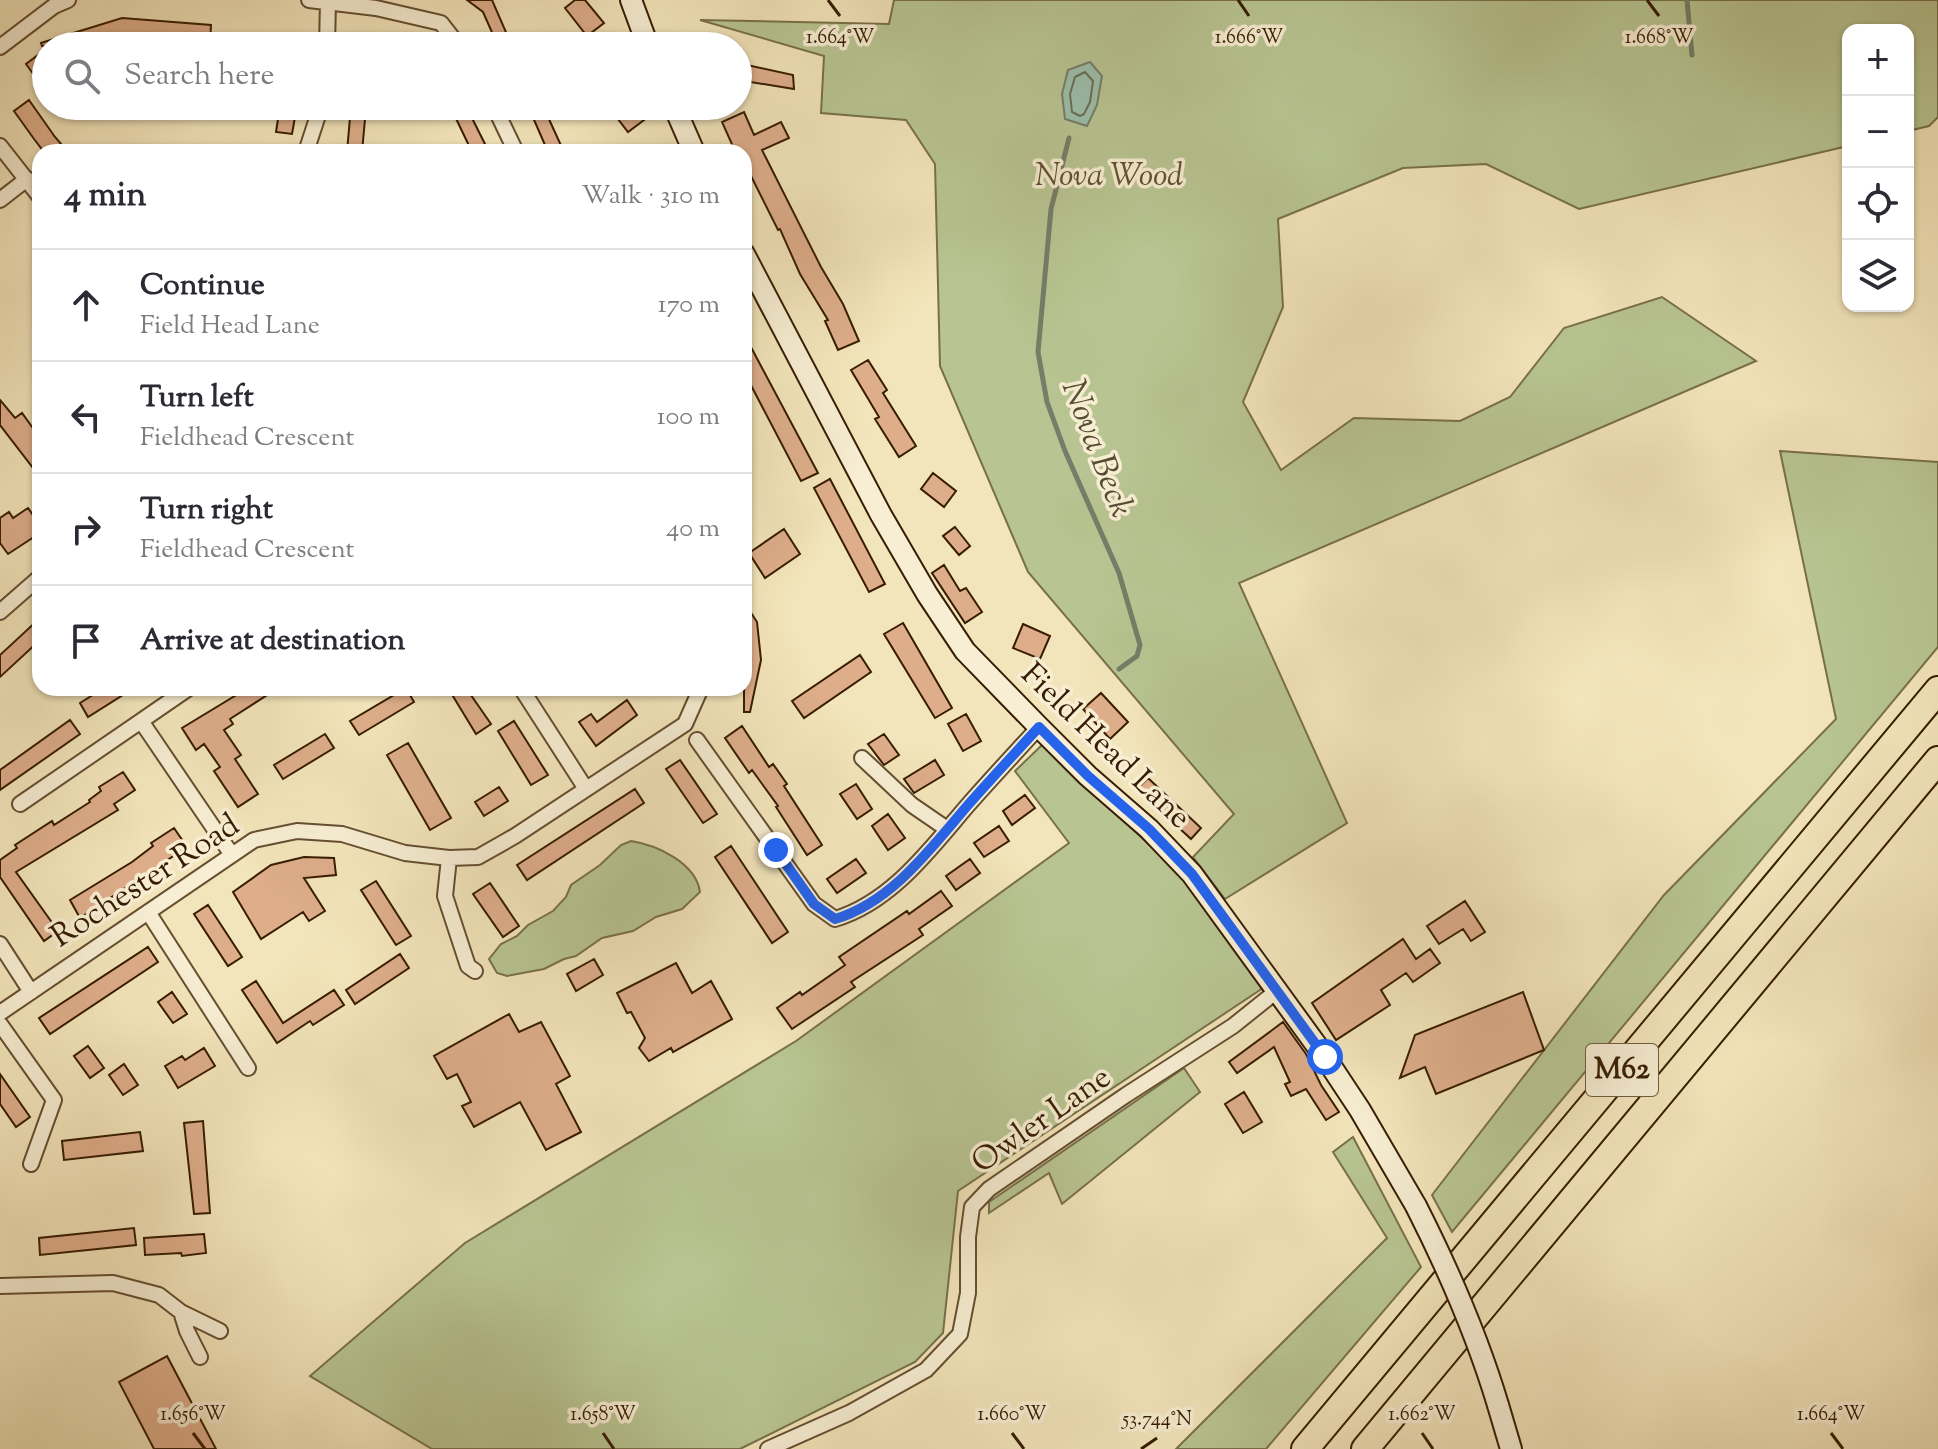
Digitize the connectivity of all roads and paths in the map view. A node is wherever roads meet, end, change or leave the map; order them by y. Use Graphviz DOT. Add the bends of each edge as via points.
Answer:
graph roads {
  1 [pos="68,0"];
  2 [pos="309,0"];
  3 [pos="631,0"];
  4 [pos="328,1"];
  5 [pos="327,32"];
  6 [pos="448,32"];
  7 [pos="643,32"];
  8 [pos="0,47"];
  9 [pos="316,120"];
  10 [pos="501,120"];
  11 [pos="680,120"];
  12 [pos="309,144"];
  13 [pos="512,144"];
  14 [pos="689,144"];
  15 [pos="0,146"];
  16 [pos="27,179"];
  17 [pos="32,186"];
  18 [pos="0,200"];
  19 [pos="752,269"];
  20 [pos="32,584"];
  21 [pos="0,612"];
  22 [pos="1938,690"];
  23 [pos="177,696"];
  24 [pos="526,696"];
  25 [pos="697,696"];
  26 [pos="141,721"];
  27 [pos="1039,727"];
  28 [pos="697,740"];
  29 [pos="862,758"];
  30 [pos="1938,760"];
  31 [pos="586,789"];
  32 [pos="20,804"];
  33 [pos="947,829"];
  34 [pos="232,855"];
  35 [pos="449,858"];
  36 [pos="148,912"];
  37 [pos="0,944"];
  38 [pos="475,971"];
  39 [pos="1278,990"];
  40 [pos="31,992"];
  41 [pos="0,1013"];
  42 [pos="0,1024"];
  43 [pos="248,1068"];
  44 [pos="31,1164"];
  45 [pos="0,1286"];
  46 [pos="181,1312"];
  47 [pos="220,1331"];
  48 [pos="200,1357"];
  49 [pos="768,1449"];
  50 [pos="1305,1449"];
  51 [pos="1365,1449"];
  52 [pos="1511,1449"];
  1 -- 8 [label="street"];
  2 -- 4 [label="street"];
  3 -- 7 [label="main road"];
  4 -- 5 [label="street"];
  4 -- 6 [label="street" via="441,23"];
  9 -- 12 [label="street"];
  10 -- 13 [label="street"];
  11 -- 14 [label="main road"];
  15 -- 16 [label="street"];
  16 -- 17 [label="street"];
  16 -- 18 [label="street"];
  19 -- 27 [label="main road, Field Head Lane" via="927,594 965,651"];
  20 -- 21 [label="street"];
  22 -- 50 [label="highway, M62"];
  23 -- 26 [label="street"];
  24 -- 31 [label="street"];
  25 -- 31 [label="street, Rochester Road" via="685,724"];
  26 -- 32 [label="street"];
  26 -- 34 [label="street"];
  27 -- 33 [label="street"];
  27 -- 39 [label="main road, Field Head Lane" via="1192,874"];
  28 -- 33 [label="street" via="814,904 835,919 883,895"];
  29 -- 33 [label="street" via="912,805"];
  30 -- 51 [label="highway, M62"];
  31 -- 35 [label="street, Rochester Road" via="478,857"];
  34 -- 35 [label="street, Rochester Road" via="254,840 297,831 342,834 405,853"];
  34 -- 36 [label="street, Rochester Road"];
  35 -- 38 [label="street" via="445,896 468,966"];
  36 -- 40 [label="street, Rochester Road"];
  36 -- 43 [label="street"];
  37 -- 40 [label="street"];
  39 -- 49 [label="street, Owler Lane" via="1233,1026 989,1189 972,1207 968,1293 960,1334 926,1370 849,1413"];
  39 -- 52 [label="main road, Field Head Lane, bridge" via="1360,1110 1416,1206 1480,1344"];
  40 -- 41 [label="street, Rochester Road"];
  42 -- 44 [label="street" via="54,1100"];
  45 -- 46 [label="street" via="113,1283 159,1295"];
  46 -- 47 [label="street"];
  46 -- 48 [label="street"];
}
